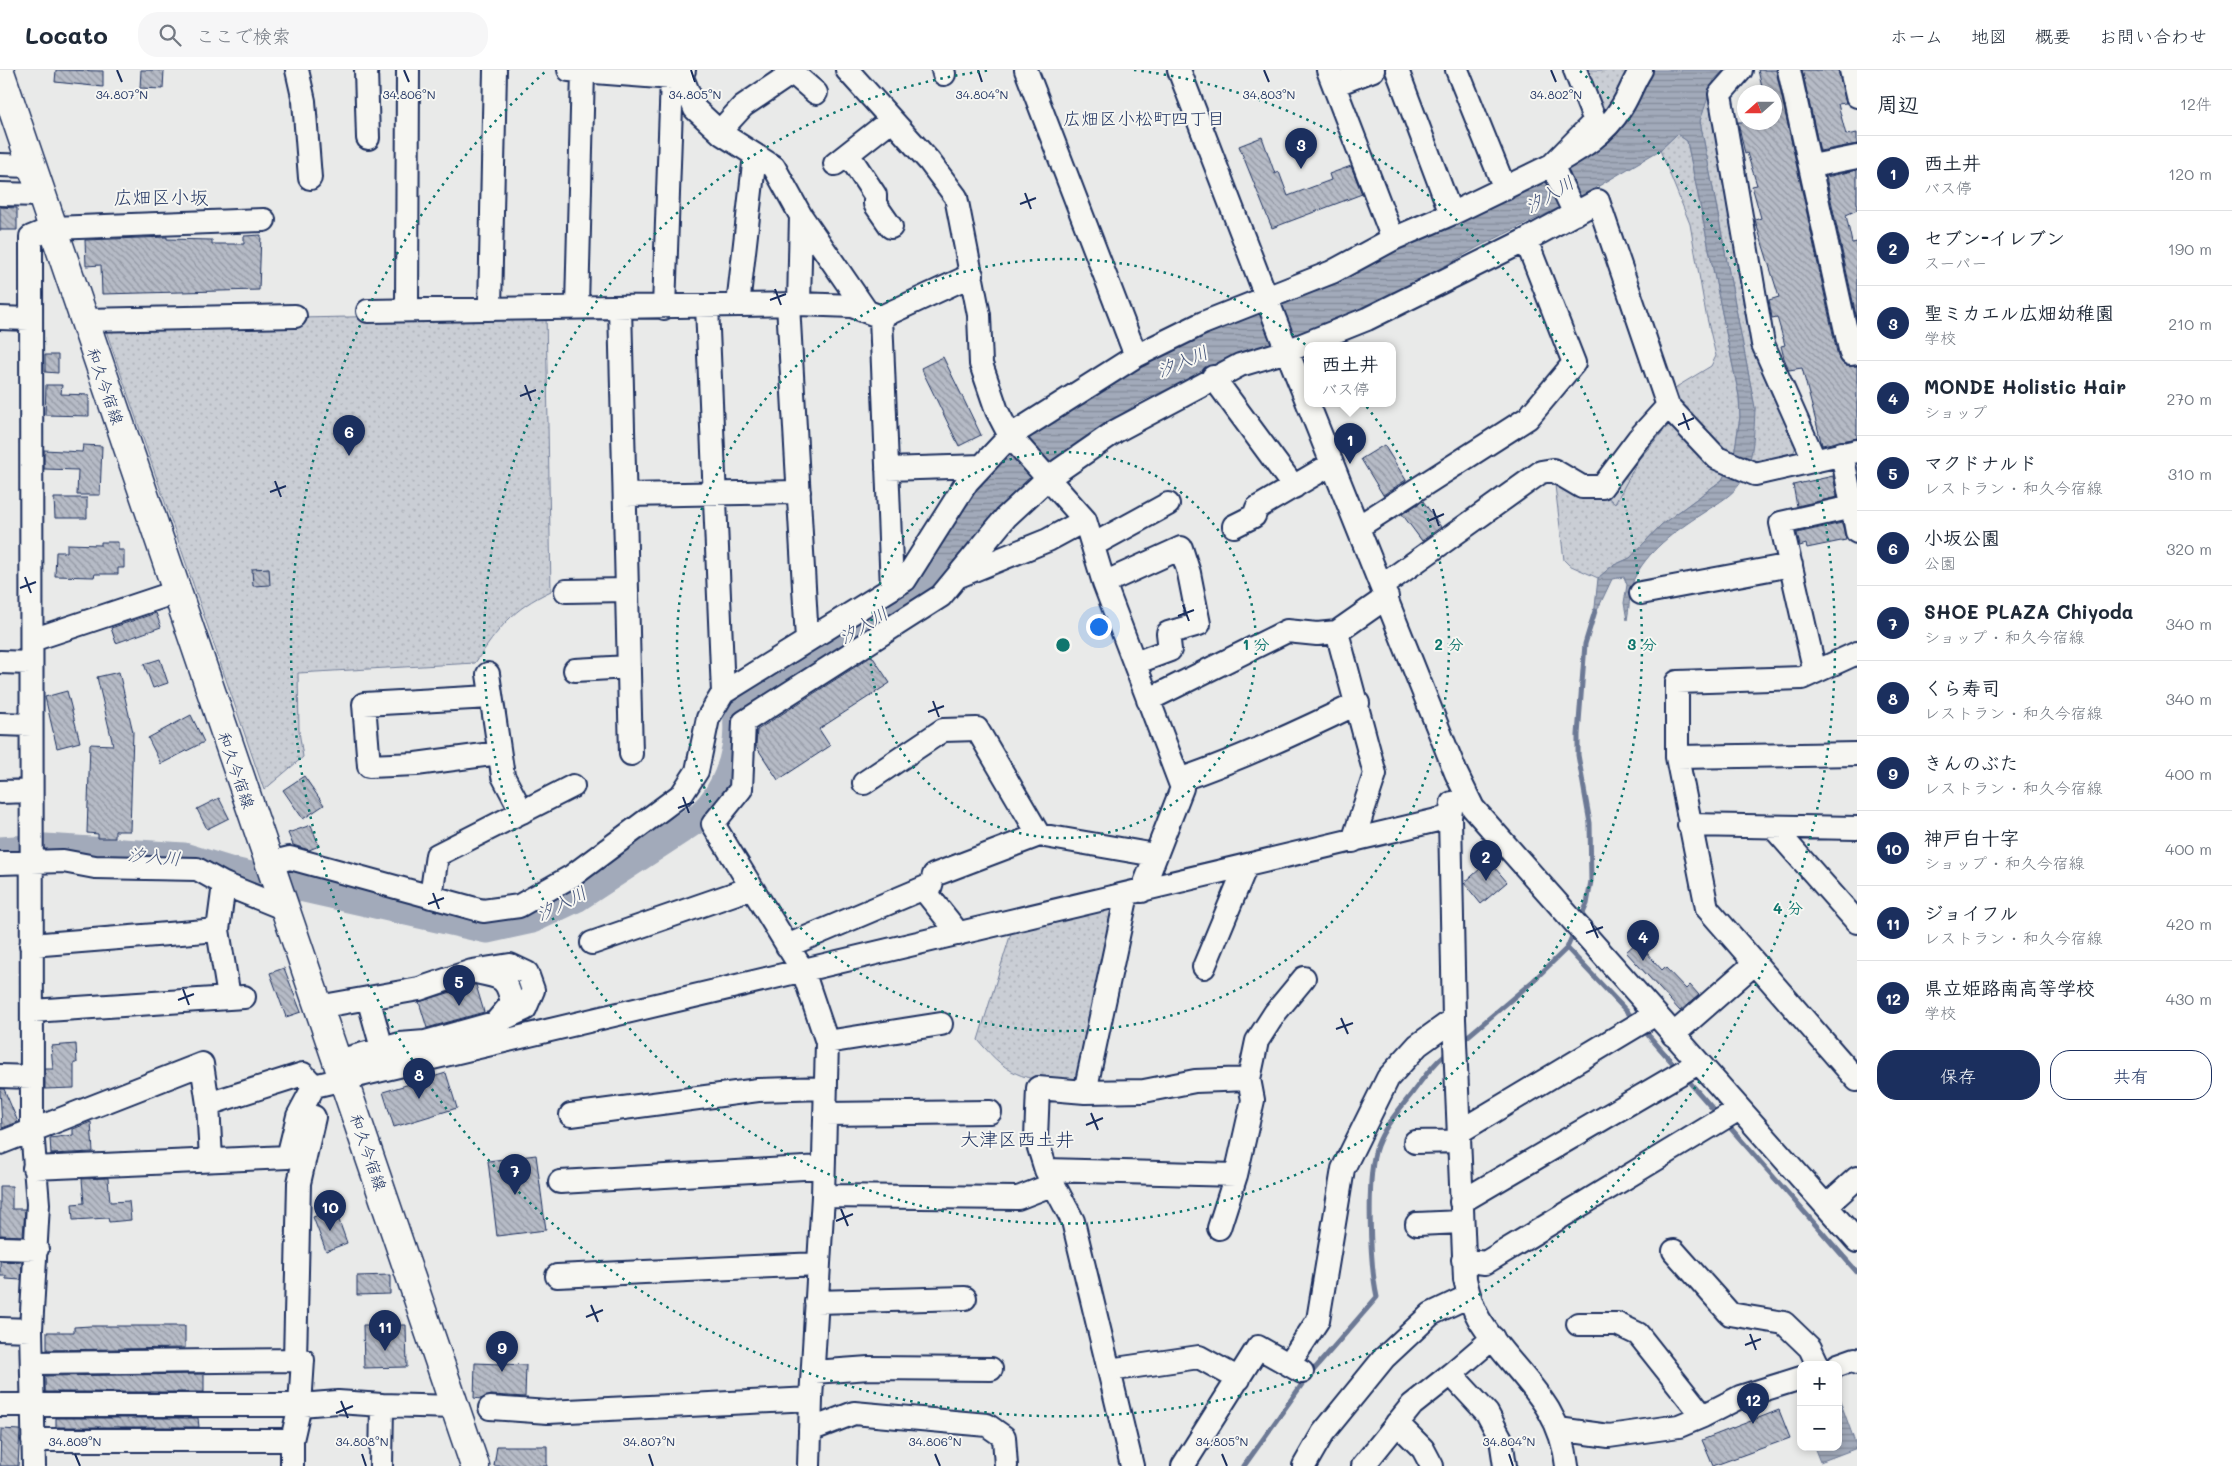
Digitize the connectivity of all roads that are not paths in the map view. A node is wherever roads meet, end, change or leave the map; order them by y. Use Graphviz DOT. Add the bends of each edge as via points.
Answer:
graph roads {
  1 [pos="7,70"];
  2 [pos="297,70"];
  3 [pos="366,70"];
  4 [pos="408,70"];
  5 [pos="495,70"];
  6 [pos="576,70"];
  7 [pos="847,70"];
  8 [pos="1026,70"];
  9 [pos="1179,70"];
  10 [pos="1373,70"];
  11 [pos="1397,70"];
  12 [pos="1458,70"];
  13 [pos="1575,70"];
  14 [pos="1641,70"];
  15 [pos="1741,70"];
  16 [pos="1789,70"];
  17 [pos="1851,70"];
  18 [pos="0,72"];
  19 [pos="787,72"];
  20 [pos="679,74"];
  21 [pos="1331,78"];
  22 [pos="816,93"];
  23 [pos="1857,96"];
  24 [pos="891,120"];
  25 [pos="8,124"];
  26 [pos="720,132"];
  27 [pos="368,138"];
  28 [pos="755,155"];
  29 [pos="1857,157"];
  30 [pos="0,165"];
  31 [pos="1552,165"];
  32 [pos="31,166"];
  33 [pos="1812,166"];
  34 [pos="310,178"];
  35 [pos="1505,190"];
  36 [pos="0,194"];
  37 [pos="41,195"];
  38 [pos="1451,214"];
  39 [pos="1575,214"];
  40 [pos="802,216"];
  41 [pos="264,220"];
  42 [pos="892,227"];
  43 [pos="53,228"];
  44 [pos="1393,239"];
  45 [pos="1526,240"];
  46 [pos="972,275"];
  47 [pos="1266,299"];
  48 [pos="793,304"];
  49 [pos="738,305"];
  50 [pos="577,306"];
  51 [pos="707,306"];
  52 [pos="620,307"];
  53 [pos="490,308"];
  54 [pos="664,308"];
  55 [pos="407,309"];
  56 [pos="368,311"];
  57 [pos="873,313"];
  58 [pos="295,316"];
  59 [pos="0,318"];
  60 [pos="29,319"];
  61 [pos="84,320"];
  62 [pos="1309,342"];
  63 [pos="1304,344"];
  64 [pos="1286,351"];
  65 [pos="1857,353"];
  66 [pos="1136,356"];
  67 [pos="1214,377"];
  68 [pos="1304,395"];
  69 [pos="1668,406"];
  70 [pos="1309,407"];
  71 [pos="1010,436"];
  72 [pos="1849,452"];
  73 [pos="1814,459"];
  74 [pos="1332,464"];
  75 [pos="982,466"];
  76 [pos="887,469"];
  77 [pos="1048,478"];
  78 [pos="1294,487"];
  79 [pos="799,492"];
  80 [pos="715,494"];
  81 [pos="625,495"];
  82 [pos="1168,504"];
  83 [pos="1852,507"];
  84 [pos="1084,520"];
  85 [pos="1234,526"];
  86 [pos="1358,527"];
  87 [pos="1857,532"];
  88 [pos="1093,545"];
  89 [pos="1791,565"];
  90 [pos="958,576"];
  91 [pos="1104,583"];
  92 [pos="892,588"];
  93 [pos="627,590"];
  94 [pos="566,591"];
  95 [pos="176,592"];
  96 [pos="1384,592"];
  97 [pos="1641,593"];
  98 [pos="1337,632"];
  99 [pos="32,640"];
  100 [pos="807,640"];
  101 [pos="1857,653"];
  102 [pos="0,662"];
  103 [pos="30,663"];
  104 [pos="1135,663"];
  105 [pos="629,667"];
  106 [pos="575,670"];
  107 [pos="1815,672"];
  108 [pos="488,674"];
  109 [pos="724,693"];
  110 [pos="490,697"];
  111 [pos="1148,700"];
  112 [pos="1358,703"];
  113 [pos="0,724"];
  114 [pos="30,725"];
  115 [pos="500,753"];
  116 [pos="631,754"];
  117 [pos="1857,754"];
  118 [pos="1677,757"];
  119 [pos="1456,772"];
  120 [pos="1179,780"];
  121 [pos="864,783"];
  122 [pos="573,786"];
  123 [pos="31,791"];
  124 [pos="0,792"];
  125 [pos="522,812"];
  126 [pos="1450,817"];
  127 [pos="1690,825"];
  128 [pos="1773,827"];
  129 [pos="1857,828"];
  130 [pos="1038,835"];
  131 [pos="1353,841"];
  132 [pos="1155,855"];
  133 [pos="31,861"];
  134 [pos="0,863"];
  135 [pos="269,863"];
  136 [pos="1246,866"];
  137 [pos="224,884"];
  138 [pos="931,885"];
  139 [pos="752,888"];
  140 [pos="1135,893"];
  141 [pos="431,898"];
  142 [pos="282,902"];
  143 [pos="1857,922"];
  144 [pos="218,930"];
  145 [pos="959,934"];
  146 [pos="592,943"];
  147 [pos="31,944"];
  148 [pos="787,946"];
  149 [pos="1755,963"];
  150 [pos="1204,967"];
  151 [pos="803,971"];
  152 [pos="1304,978"];
  153 [pos="368,998"];
  154 [pos="318,1007"];
  155 [pos="32,1011"];
  156 [pos="1454,1020"];
  157 [pos="1642,1022"];
  158 [pos="941,1024"];
  159 [pos="1673,1035"];
  160 [pos="828,1042"];
  161 [pos="382,1048"];
  162 [pos="1685,1071"];
  163 [pos="0,1076"];
  164 [pos="330,1077"];
  165 [pos="32,1078"];
  166 [pos="1249,1079"];
  167 [pos="1857,1080"];
  168 [pos="826,1088"];
  169 [pos="1084,1092"];
  170 [pos="208,1104"];
  171 [pos="990,1112"];
  172 [pos="824,1114"];
  173 [pos="571,1115"];
  174 [pos="1727,1117"];
  175 [pos="32,1129"];
  176 [pos="1459,1136"];
  177 [pos="1415,1142"];
  178 [pos="0,1143"];
  179 [pos="211,1160"];
  180 [pos="822,1167"];
  181 [pos="34,1168"];
  182 [pos="1236,1175"];
  183 [pos="1050,1177"];
  184 [pos="1857,1178"];
  185 [pos="560,1182"];
  186 [pos="823,1196"];
  187 [pos="1826,1206"];
  188 [pos="1461,1212"];
  189 [pos="1417,1224"];
  190 [pos="1219,1228"];
  191 [pos="1857,1242"];
  192 [pos="0,1248"];
  193 [pos="36,1249"];
  194 [pos="1674,1251"];
  195 [pos="1462,1260"];
  196 [pos="818,1264"];
  197 [pos="557,1276"];
  198 [pos="1469,1296"];
  199 [pos="965,1298"];
  200 [pos="816,1302"];
  201 [pos="1578,1324"];
  202 [pos="0,1329"];
  203 [pos="31,1330"];
  204 [pos="1493,1338"];
  205 [pos="294,1360"];
  206 [pos="1816,1361"];
  207 [pos="33,1363"];
  208 [pos="1857,1363"];
  209 [pos="1842,1364"];
  210 [pos="991,1369"];
  211 [pos="1109,1370"];
  212 [pos="814,1372"];
  213 [pos="1451,1374"];
  214 [pos="1797,1379"];
  215 [pos="1239,1380"];
  216 [pos="811,1399"];
  217 [pos="0,1405"];
  218 [pos="300,1405"];
  219 [pos="382,1405"];
  220 [pos="32,1406"];
  221 [pos="455,1407"];
  222 [pos="490,1408"];
  223 [pos="1704,1416"];
  224 [pos="1397,1423"];
  225 [pos="1558,1429"];
  226 [pos="810,1430"];
  227 [pos="33,1440"];
  228 [pos="292,1440"];
  229 [pos="34,1466"];
  230 [pos="292,1466"];
  231 [pos="381,1466"];
  232 [pos="475,1466"];
  233 [pos="810,1466"];
  234 [pos="1006,1466"];
  235 [pos="1132,1466"];
  236 [pos="1183,1466"];
  237 [pos="1304,1466"];
  238 [pos="1363,1466"];
  239 [pos="1432,1466"];
  240 [pos="1505,1466"];
  241 [pos="1567,1466"];
  1 -- 18 [label="street"];
  2 -- 34 [label="street" via="304,102"];
  3 -- 27 [label="street"];
  4 -- 55 [label="street"];
  5 -- 53 [label="street"];
  6 -- 20 [label="street"];
  6 -- 50 [label="street"];
  7 -- 24 [label="street"];
  8 -- 66 [label="street"];
  9 -- 47 [label="street"];
  10 -- 21 [label="street"];
  11 -- 38 [label="street"];
  12 -- 35 [label="street"];
  13 -- 31 [label="street" via="1595,121"];
  14 -- 31 [label="street" via="1608,126 1583,147"];
  15 -- 73 [label="street" via="1720,94 1763,344"];
  16 -- 33 [label="street"];
  17 -- 23 [label="street"];
  18 -- 25 [label="main road, 和久今宿線"];
  19 -- 22 [label="street"];
  19 -- 26 [label="street" via="743,106"];
  20 -- 26 [label="street" via="695,109"];
  20 -- 54 [label="street"];
  21 -- 44 [label="street"];
  24 -- 42 [label="street" via="842,159 875,195 876,204"];
  24 -- 46 [label="street" via="929,161 956,197"];
  25 -- 32 [label="main road, 和久今宿線"];
  26 -- 28 [label="street"];
  28 -- 40 [label="street" via="774,168"];
  28 -- 49 [label="street"];
  29 -- 33 [label="street"];
  30 -- 32 [label="street"];
  31 -- 35 [label="street"];
  31 -- 39 [label="street"];
  32 -- 37 [label="main road, 和久今宿線"];
  33 -- 65 [label="street" via="1851,354"];
  35 -- 38 [label="street"];
  36 -- 37 [label="street"];
  37 -- 43 [label="main road, 和久今宿線"];
  38 -- 44 [label="street"];
  39 -- 45 [label="street"];
  39 -- 69 [label="street" via="1598,201"];
  40 -- 48 [label="street"];
  40 -- 57 [label="street"];
  41 -- 43 [label="street"];
  43 -- 60 [label="street" via="31,237"];
  43 -- 61 [label="main road, 和久今宿線"];
  44 -- 47 [label="street" via="1332,272"];
  45 -- 62 [label="street" via="1367,319"];
  45 -- 86 [label="street" via="1574,363 1528,418"];
  46 -- 57 [label="street"];
  46 -- 71 [label="street" via="979,316 980,364"];
  47 -- 64 [label="street"];
  47 -- 66 [label="street" via="1203,323"];
  48 -- 49 [label="street"];
  48 -- 57 [label="street" via="852,306"];
  48 -- 79 [label="street"];
  49 -- 51 [label="street"];
  50 -- 52 [label="street"];
  50 -- 53 [label="street"];
  51 -- 54 [label="street"];
  51 -- 80 [label="street"];
  52 -- 54 [label="street"];
  52 -- 81 [label="street"];
  53 -- 55 [label="street"];
  55 -- 56 [label="street"];
  57 -- 76 [label="street"];
  58 -- 61 [label="street"];
  59 -- 60 [label="street"];
  60 -- 99 [label="street"];
  61 -- 95 [label="main road, 和久今宿線"];
  63 -- 64 [label="street"];
  64 -- 67 [label="street"];
  64 -- 68 [label="street"];
  66 -- 71 [label="street"];
  67 -- 77 [label="street" via="1116,431"];
  67 -- 78 [label="street"];
  69 -- 73 [label="street" via="1717,458 1754,474"];
  69 -- 96 [label="street" via="1602,487 1582,487 1547,471"];
  70 -- 74 [label="street"];
  71 -- 75 [label="street"];
  71 -- 77 [label="street"];
  72 -- 73 [label="street"];
  72 -- 83 [label="street"];
  74 -- 78 [label="street"];
  74 -- 86 [label="street"];
  75 -- 76 [label="street"];
  75 -- 92 [label="street" via="967,482 905,580"];
  76 -- 92 [label="street"];
  77 -- 84 [label="street"];
  77 -- 90 [label="street" via="1006,517"];
  78 -- 85 [label="street" via="1257,508 1254,516"];
  79 -- 80 [label="street"];
  79 -- 100 [label="street"];
  80 -- 81 [label="street"];
  80 -- 109 [label="street"];
  81 -- 93 [label="street"];
  82 -- 88 [label="street"];
  83 -- 87 [label="street"];
  83 -- 89 [label="street" via="1781,522"];
  84 -- 88 [label="street"];
  84 -- 90 [label="street" via="1048,540"];
  86 -- 96 [label="street"];
  88 -- 91 [label="street"];
  89 -- 97 [label="street" via="1667,596"];
  89 -- 107 [label="street"];
  90 -- 139 [label="street" via="941,596 744,722 741,789 713,824"];
  91 -- 104 [label="street"];
  91 -- 104 [label="street" via="1181,548 1199,624 1168,633 1170,650"];
  92 -- 100 [label="street"];
  93 -- 94 [label="street"];
  93 -- 105 [label="street"];
  95 -- 99 [label="street"];
  95 -- 135 [label="main road, 和久今宿線"];
  96 -- 98 [label="street"];
  96 -- 119 [label="street"];
  98 -- 111 [label="street" via="1287,631"];
  98 -- 112 [label="street"];
  99 -- 103 [label="street"];
  100 -- 109 [label="street"];
  101 -- 107 [label="street"];
  102 -- 103 [label="street"];
  103 -- 114 [label="street"];
  104 -- 111 [label="street"];
  105 -- 106 [label="street"];
  105 -- 116 [label="street"];
  107 -- 118 [label="street" via="1802,678 1677,682"];
  108 -- 110 [label="street"];
  109 -- 141 [label="street" via="708,718 697,771 682,794 572,876 519,906 483,911"];
  110 -- 115 [label="street"];
  110 -- 115 [label="street" via="364,704 369,766 416,764"];
  111 -- 120 [label="street"];
  112 -- 120 [label="street" via="1295,734"];
  112 -- 131 [label="street" via="1375,774"];
  113 -- 114 [label="street"];
  114 -- 123 [label="street"];
  115 -- 125 [label="street" via="503,776"];
  117 -- 118 [label="street"];
  118 -- 127 [label="street"];
  119 -- 126 [label="street"];
  119 -- 157 [label="street" via="1473,808"];
  120 -- 132 [label="street" via="1182,788"];
  121 -- 130 [label="street" via="943,730 976,729"];
  122 -- 125 [label="street"];
  123 -- 124 [label="street"];
  123 -- 133 [label="street"];
  125 -- 141 [label="street" via="437,855"];
  126 -- 131 [label="street"];
  126 -- 156 [label="street"];
  127 -- 128 [label="street"];
  127 -- 149 [label="street" via="1707,908"];
  128 -- 129 [label="street"];
  128 -- 143 [label="street"];
  130 -- 132 [label="street"];
  130 -- 138 [label="street" via="934,875"];
  131 -- 136 [label="street"];
  132 -- 140 [label="street"];
  133 -- 134 [label="street"];
  133 -- 137 [label="street" via="62,861 95,868 197,868"];
  133 -- 147 [label="street"];
  135 -- 141 [label="street" via="290,858"];
  135 -- 142 [label="main road, 和久今宿線"];
  136 -- 140 [label="street"];
  136 -- 150 [label="street"];
  137 -- 142 [label="street"];
  137 -- 144 [label="street"];
  138 -- 145 [label="street" via="928,895"];
  138 -- 148 [label="street"];
  139 -- 146 [label="street"];
  139 -- 148 [label="street"];
  140 -- 145 [label="street"];
  140 -- 169 [label="street"];
  142 -- 154 [label="main road, 和久今宿線"];
  144 -- 147 [label="street"];
  144 -- 155 [label="street" via="236,997"];
  145 -- 151 [label="street"];
  147 -- 155 [label="street"];
  148 -- 151 [label="street"];
  149 -- 159 [label="street"];
  149 -- 167 [label="street"];
  151 -- 160 [label="street"];
  151 -- 164 [label="street"];
  152 -- 166 [label="street" via="1257,1041"];
  153 -- 154 [label="street"];
  153 -- 161 [label="street"];
  153 -- 161 [label="street" via="419,989 510,964 527,974 533,990 525,1009 494,1023 425,1042"];
  154 -- 164 [label="main road, 和久今宿線"];
  155 -- 165 [label="street"];
  156 -- 176 [label="street"];
  156 -- 215 [label="street" via="1418,1045 1388,1078 1343,1169 1318,1320 1296,1368 1258,1347"];
  157 -- 159 [label="street"];
  157 -- 176 [label="street"];
  158 -- 160 [label="street"];
  159 -- 162 [label="street"];
  160 -- 168 [label="street"];
  161 -- 164 [label="street"];
  162 -- 174 [label="street"];
  162 -- 188 [label="street"];
  163 -- 165 [label="street"];
  164 -- 170 [label="street" via="302,1074"];
  164 -- 179 [label="street" via="298,1116 288,1157"];
  164 -- 205 [label="street" via="312,1123 299,1183"];
  164 -- 221 [label="main road, 和久今宿線"];
  165 -- 175 [label="street"];
  166 -- 169 [label="street" via="1195,1081 1144,1091"];
  166 -- 182 [label="street" via="1253,1100"];
  168 -- 172 [label="street"];
  168 -- 173 [label="street" via="758,1090"];
  169 -- 183 [label="street" via="1038,1088 1036,1138"];
  170 -- 175 [label="street" via="202,1064"];
  170 -- 179 [label="street"];
  171 -- 172 [label="street"];
  172 -- 180 [label="street"];
  174 -- 187 [label="street"];
  174 -- 195 [label="street" via="1485,1263"];
  175 -- 178 [label="street"];
  175 -- 181 [label="street"];
  176 -- 177 [label="street"];
  176 -- 188 [label="street"];
  179 -- 181 [label="street"];
  180 -- 185 [label="street"];
  180 -- 186 [label="street"];
  181 -- 193 [label="street" via="38,1204"];
  182 -- 183 [label="street"];
  182 -- 190 [label="street"];
  183 -- 186 [label="street" via="1018,1198"];
  183 -- 211 [label="street" via="1074,1222"];
  184 -- 187 [label="street"];
  186 -- 196 [label="street"];
  187 -- 191 [label="street"];
  188 -- 189 [label="street"];
  188 -- 195 [label="street"];
  192 -- 193 [label="street"];
  193 -- 203 [label="street"];
  194 -- 206 [label="street" via="1730,1314 1784,1323 1810,1348"];
  195 -- 198 [label="street"];
  196 -- 197 [label="street"];
  196 -- 200 [label="street"];
  198 -- 204 [label="street" via="1479,1319"];
  198 -- 237 [label="street" via="1431,1314 1384,1358 1323,1433"];
  199 -- 200 [label="street"];
  200 -- 212 [label="street"];
  201 -- 223 [label="street" via="1617,1324 1638,1334"];
  202 -- 203 [label="street"];
  203 -- 207 [label="street"];
  204 -- 213 [label="street"];
  204 -- 225 [label="street" via="1542,1397"];
  205 -- 207 [label="street"];
  205 -- 218 [label="street" via="303,1360"];
  207 -- 220 [label="street"];
  208 -- 209 [label="street" via="1856,1359"];
  210 -- 212 [label="street" via="870,1368"];
  211 -- 215 [label="street" via="1199,1357"];
  211 -- 235 [label="street"];
  212 -- 216 [label="street"];
  213 -- 224 [label="street" via="1412,1404"];
  213 -- 240 [label="street" via="1487,1413 1501,1439"];
  214 -- 223 [label="street" via="1740,1397"];
  215 -- 236 [label="street"];
  216 -- 222 [label="street" via="548,1412"];
  216 -- 226 [label="street"];
  217 -- 220 [label="street"];
  218 -- 219 [label="street" via="338,1402"];
  218 -- 220 [label="street"];
  218 -- 228 [label="street"];
  219 -- 221 [label="street"];
  219 -- 231 [label="street"];
  220 -- 227 [label="street"];
  221 -- 232 [label="main road, 和久今宿線"];
  223 -- 225 [label="street" via="1679,1426 1609,1436"];
  224 -- 238 [label="street"];
  224 -- 239 [label="street" via="1423,1449"];
  225 -- 241 [label="street"];
  226 -- 233 [label="street"];
  226 -- 234 [label="street" via="854,1414 987,1425 1004,1437"];
  227 -- 228 [label="street"];
  227 -- 229 [label="street"];
  228 -- 230 [label="street"];
}
